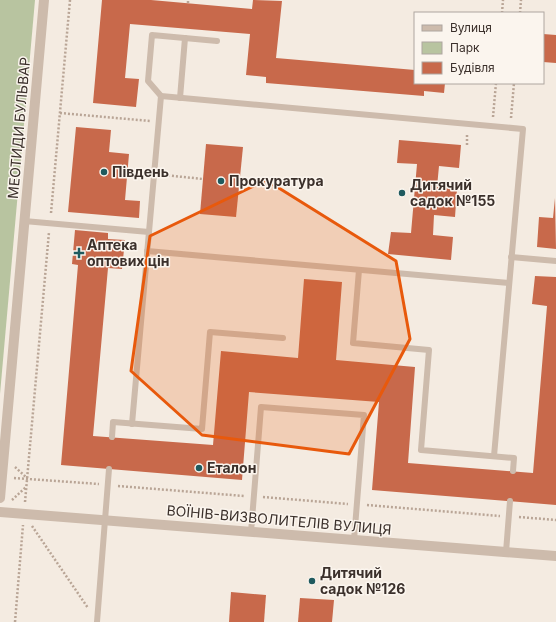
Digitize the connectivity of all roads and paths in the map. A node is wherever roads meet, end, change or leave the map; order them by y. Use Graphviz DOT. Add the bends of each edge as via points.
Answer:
graph roads {
  1 [pos="44,0"];
  2 [pos="70,0"];
  3 [pos="503,0"];
  4 [pos="521,0"];
  5 [pos="502,12"];
  6 [pos="520,12"];
  7 [pos="185,38"];
  8 [pos="217,41"];
  9 [pos="496,84"];
  10 [pos="514,84"];
  11 [pos="161,96"];
  12 [pos="180,98"];
  13 [pos="60,113"];
  14 [pos="159,122"];
  15 [pos="492,126"];
  16 [pos="510,127"];
  17 [pos="154,174"];
  18 [pos="203,179"];
  19 [pos="24,221"];
  20 [pos="50,223"];
  21 [pos="149,232"];
  22 [pos="147,251"];
  23 [pos="512,257"];
  24 [pos="556,261"];
  25 [pos="359,270"];
  26 [pos="509,283"];
  27 [pos="282,338"];
  28 [pos="132,424"];
  29 [pos="112,437"];
  30 [pos="494,456"];
  31 [pos="109,469"];
  32 [pos="512,471"];
  33 [pos="27,479"];
  34 [pos="108,485"];
  35 [pos="254,497"];
  36 [pos="0,498"];
  37 [pos="510,501"];
  38 [pos="357,505"];
  39 [pos="0,512"];
  40 [pos="24,514"];
  41 [pos="509,517"];
  42 [pos="556,520"];
  43 [pos="105,521"];
  44 [pos="251,532"];
  45 [pos="354,540"];
  46 [pos="506,552"];
  47 [pos="556,556"];
  48 [pos="88,609"];
  49 [pos="15,622"];
  50 [pos="97,622"];
  1 -- 19 [label="street, МЕОТИДИ БУЛЬВАР"];
  2 -- 13 [label="path"];
  3 -- 5 [label="path"];
  4 -- 6 [label="path"];
  7 -- 8 [label="lane"];
  7 -- 11 [label="lane" via="152,36 148,81"];
  7 -- 12 [label="lane"];
  9 -- 15 [label="path"];
  10 -- 16 [label="path"];
  11 -- 12 [label="lane"];
  11 -- 14 [label="lane"];
  12 -- 15 [label="lane"];
  13 -- 14 [label="path"];
  13 -- 20 [label="path"];
  14 -- 17 [label="lane"];
  15 -- 16 [label="lane"];
  16 -- 23 [label="lane" via="523,129"];
  17 -- 18 [label="path"];
  17 -- 21 [label="lane"];
  19 -- 20 [label="lane"];
  19 -- 36 [label="street, МЕОТИДИ БУЛЬВАР"];
  20 -- 21 [label="lane"];
  20 -- 33 [label="path"];
  21 -- 22 [label="lane"];
  22 -- 25 [label="lane"];
  22 -- 28 [label="lane"];
  23 -- 24 [label="lane"];
  23 -- 26 [label="lane"];
  25 -- 26 [label="lane"];
  25 -- 30 [label="lane" via="353,343 429,350 421,450"];
  26 -- 30 [label="lane"];
  27 -- 28 [label="lane" via="210,332 202,429"];
  28 -- 29 [label="lane" via="113,422"];
  30 -- 32 [label="lane" via="514,458"];
  31 -- 34 [label="lane"];
  33 -- 34 [label="path"];
  33 -- 40 [label="path"];
  34 -- 35 [label="path"];
  34 -- 43 [label="lane"];
  35 -- 38 [label="path"];
  35 -- 38 [label="lane" via="261,407 364,415"];
  35 -- 44 [label="lane"];
  37 -- 41 [label="lane"];
  38 -- 41 [label="path"];
  38 -- 45 [label="lane"];
  39 -- 40 [label="street, ВОЇНІВ-ВИЗВОЛИТЕЛІВ ВУЛИЦЯ"];
  40 -- 43 [label="street, ВОЇНІВ-ВИЗВОЛИТЕЛІВ ВУЛИЦЯ"];
  40 -- 48 [label="path"];
  40 -- 49 [label="path"];
  41 -- 42 [label="path"];
  41 -- 46 [label="lane"];
  43 -- 44 [label="street, ВОЇНІВ-ВИЗВОЛИТЕЛІВ ВУЛИЦЯ"];
  43 -- 50 [label="lane"];
  44 -- 45 [label="street, ВОЇНІВ-ВИЗВОЛИТЕЛІВ ВУЛИЦЯ"];
  45 -- 46 [label="street, ВОЇНІВ-ВИЗВОЛИТЕЛІВ ВУЛИЦЯ"];
  46 -- 47 [label="street, ВОЇНІВ-ВИЗВОЛИТЕЛІВ ВУЛИЦЯ"];
}
